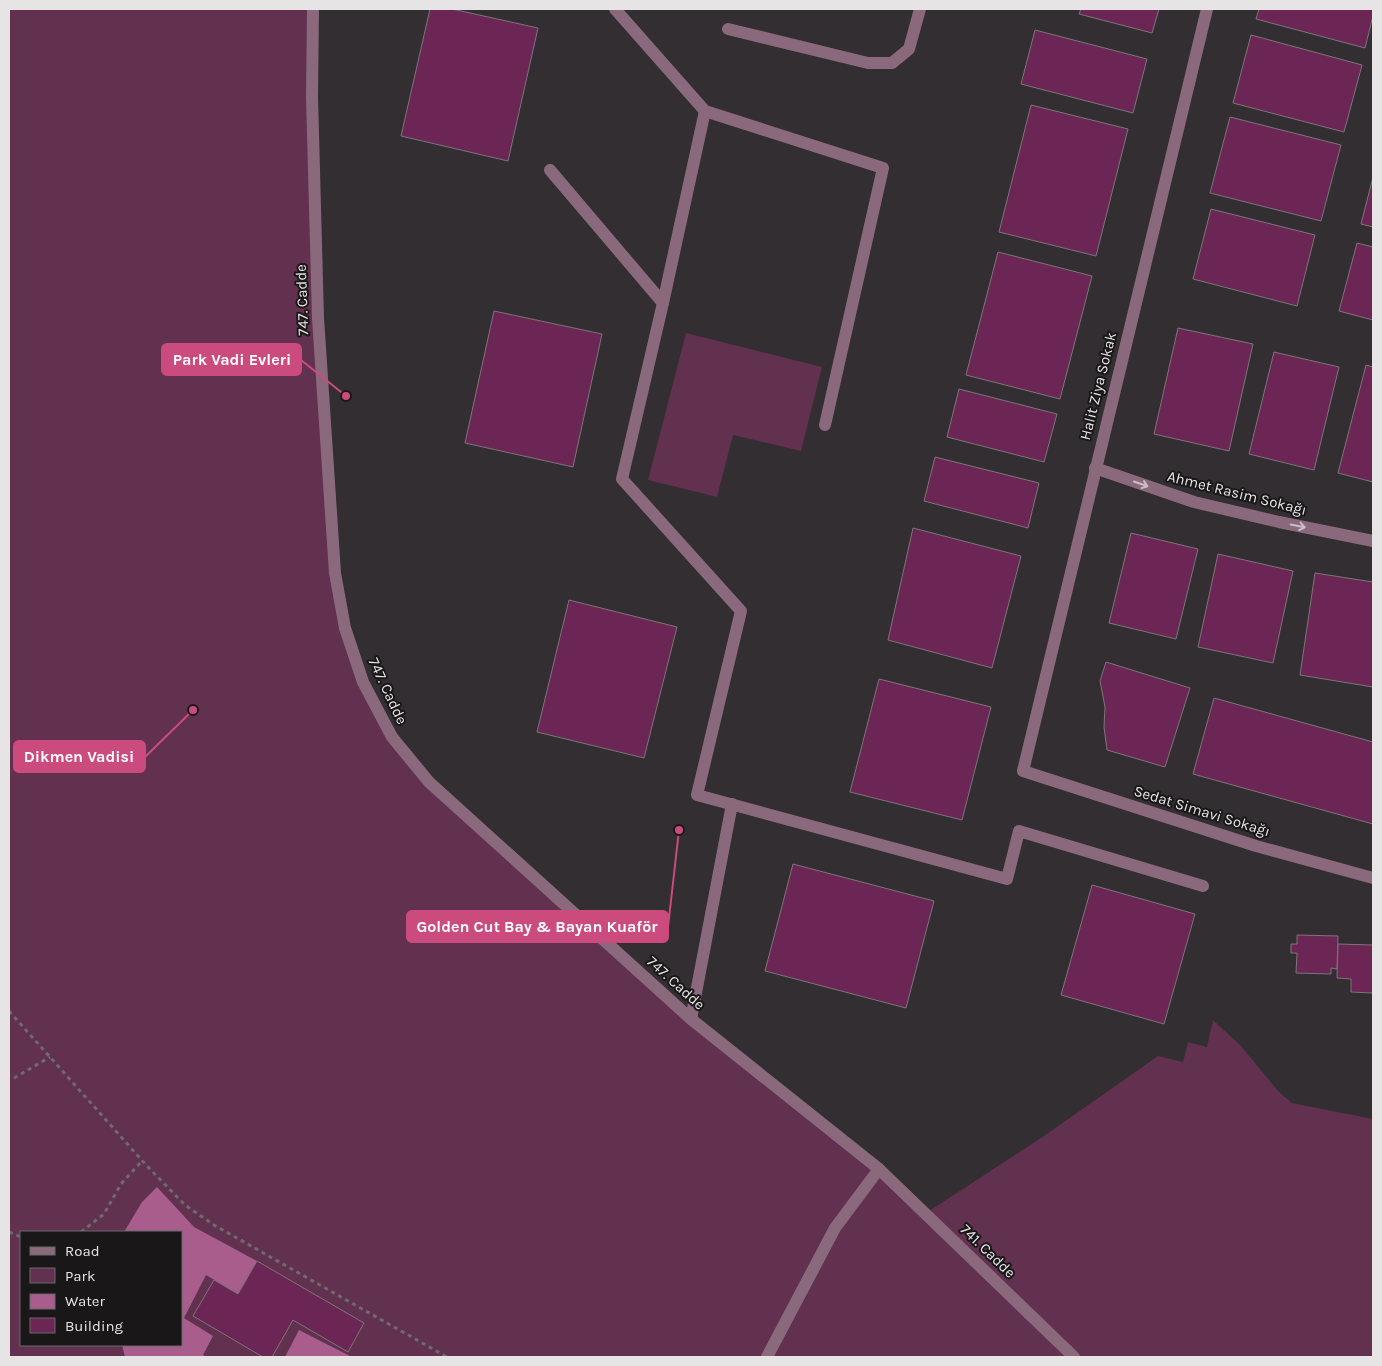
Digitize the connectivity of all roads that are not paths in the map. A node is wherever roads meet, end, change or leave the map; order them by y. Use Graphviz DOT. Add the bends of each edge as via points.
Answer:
graph roads {
  1 [pos="313,9"];
  2 [pos="615,9"];
  3 [pos="920,9"];
  4 [pos="1207,9"];
  5 [pos="728,29"];
  6 [pos="705,111"];
  7 [pos="550,170"];
  8 [pos="663,303"];
  9 [pos="825,425"];
  10 [pos="1095,468"];
  11 [pos="1373,541"];
  12 [pos="1022,771"];
  13 [pos="732,804"];
  14 [pos="1373,878"];
  15 [pos="1203,886"];
  16 [pos="691,1018"];
  17 [pos="879,1169"];
  18 [pos="766,1357"];
  19 [pos="1074,1357"];
  1 -- 16 [label="street, 747. Cadde" via="318,318 335,573 345,628 363,682 392,737 429,782"];
  2 -- 6 [label="street"];
  3 -- 5 [label="street" via="909,49 892,63 868,63"];
  4 -- 10 [label="street, Halit Ziya Sokak"];
  6 -- 8 [label="street"];
  6 -- 9 [label="street" via="883,168"];
  7 -- 8 [label="street"];
  8 -- 13 [label="street" via="622,479 742,611 697,795"];
  10 -- 11 [label="street, Ahmet Rasim Sokağı, one-way" via="1194,502"];
  10 -- 12 [label="street, Halit Ziya Sokak"];
  12 -- 14 [label="street, Sedat Simavi Sokağı" via="1256,846"];
  13 -- 15 [label="street" via="1008,879 1019,831"];
  13 -- 16 [label="street"];
  16 -- 17 [label="street, 747. Cadde"];
  17 -- 18 [label="street" via="835,1228"];
  17 -- 19 [label="street, 741. Cadde"];
}
